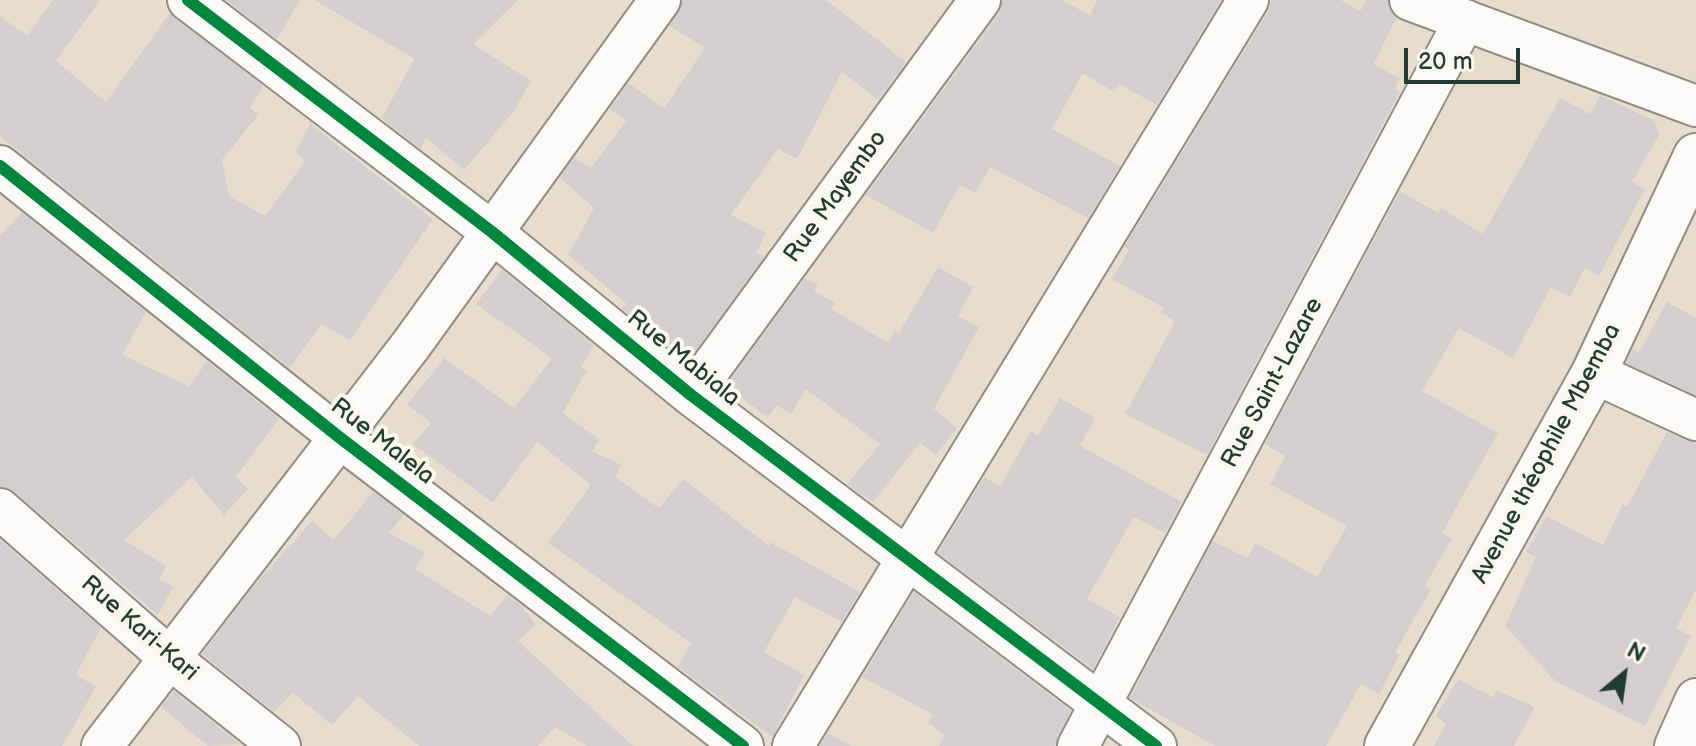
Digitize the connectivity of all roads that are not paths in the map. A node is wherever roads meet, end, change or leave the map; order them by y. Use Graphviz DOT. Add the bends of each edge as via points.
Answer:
graph roads {
  1 [pos="188,0"];
  2 [pos="980,0"];
  3 [pos="1248,0"];
  4 [pos="1410,0"];
  5 [pos="642,6"];
  6 [pos="1465,20"];
  7 [pos="1696,106"];
  8 [pos="1696,156"];
  9 [pos="0,166"];
  10 [pos="492,232"];
  11 [pos="1594,373"];
  12 [pos="691,395"];
  13 [pos="1696,420"];
  14 [pos="339,437"];
  15 [pos="0,509"];
  16 [pos="906,556"];
  17 [pos="172,660"];
  18 [pos="1696,699"];
  19 [pos="1103,704"];
  20 [pos="102,746"];
  21 [pos="280,746"];
  22 [pos="743,746"];
  23 [pos="793,746"];
  24 [pos="1078,746"];
  25 [pos="1156,746"];
  26 [pos="1387,746"];
  27 [pos="1675,746"];
  1 -- 10 [label="street, Rue Mabiala"];
  2 -- 12 [label="street, Rue Mayembo"];
  3 -- 16 [label="street"];
  4 -- 6 [label="street"];
  5 -- 10 [label="street"];
  6 -- 7 [label="street"];
  6 -- 19 [label="street, Rue Saint-Lazare"];
  8 -- 11 [label="street, Avenue théophile Mbemba"];
  9 -- 14 [label="street, Rue Malela"];
  10 -- 12 [label="street, Rue Mabiala"];
  10 -- 14 [label="street"];
  11 -- 13 [label="street"];
  11 -- 26 [label="street, Avenue théophile Mbemba"];
  12 -- 16 [label="street, Rue Mabiala"];
  14 -- 17 [label="street"];
  14 -- 22 [label="street, Rue Malela"];
  15 -- 17 [label="street, Rue Kari-Kari"];
  16 -- 19 [label="street, Rue Mabiala"];
  16 -- 23 [label="street"];
  17 -- 20 [label="street"];
  17 -- 21 [label="street, Rue Kari-Kari"];
  18 -- 27 [label="street"];
  19 -- 24 [label="street, Rue Saint-Lazare"];
  19 -- 25 [label="street, Rue Mabiala"];
}
